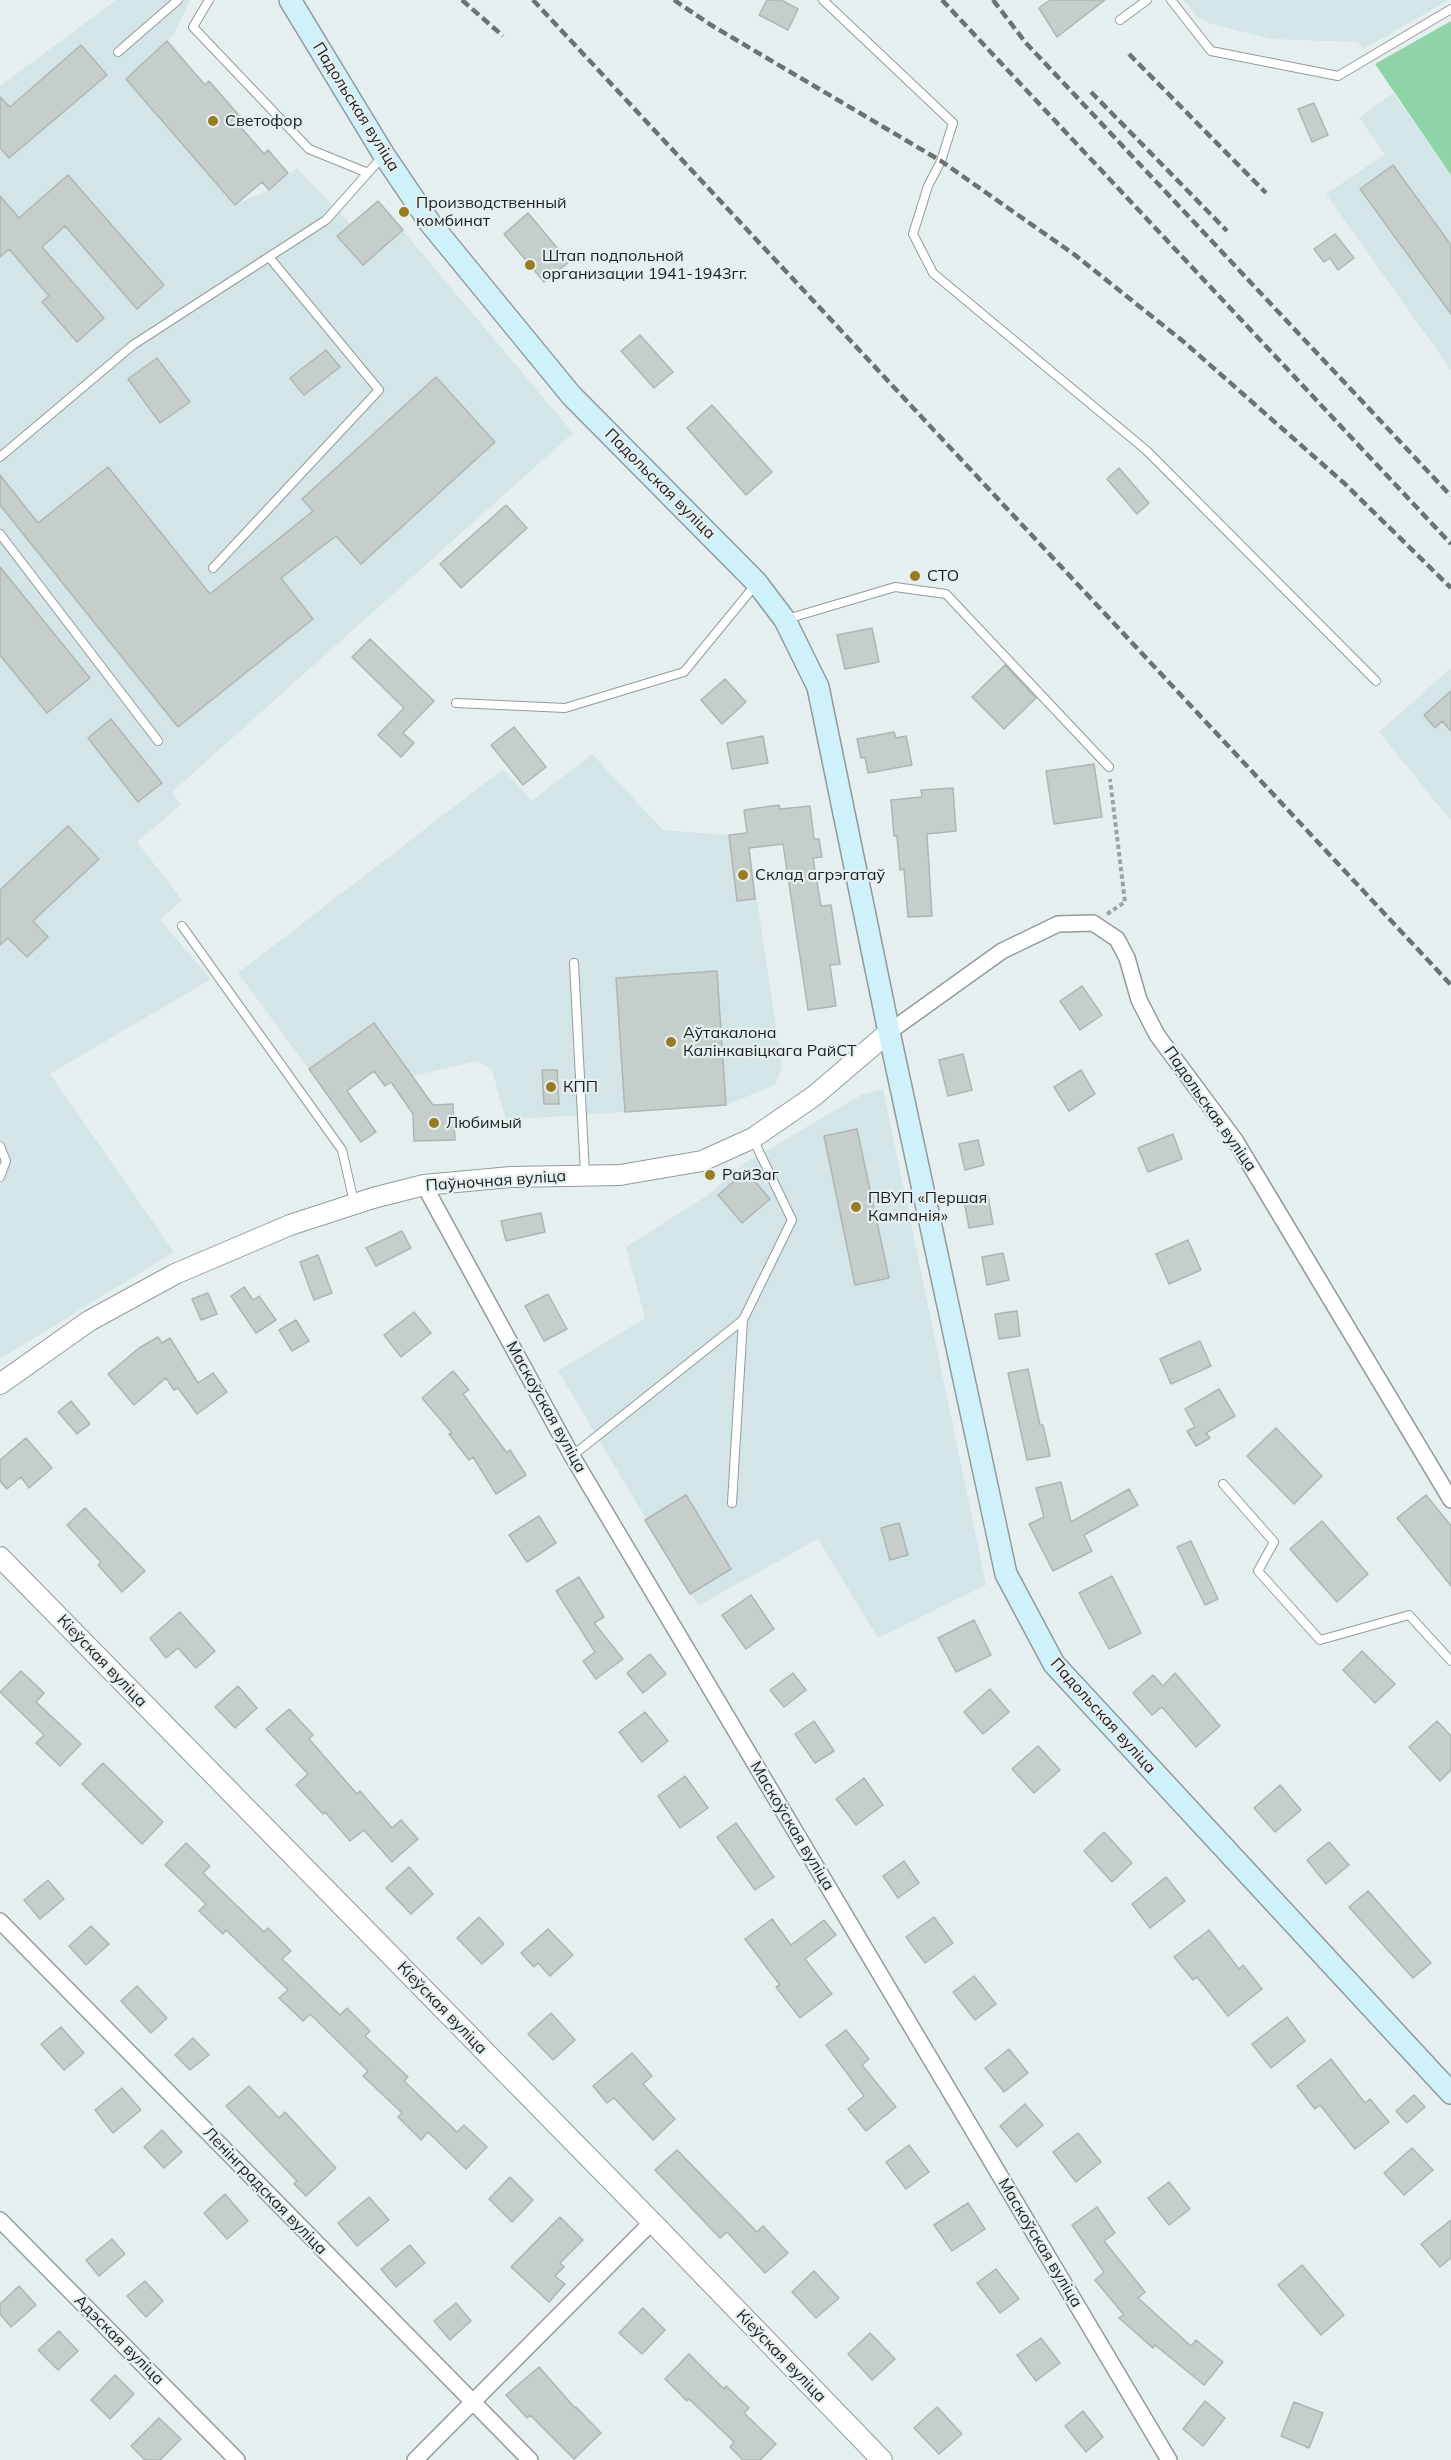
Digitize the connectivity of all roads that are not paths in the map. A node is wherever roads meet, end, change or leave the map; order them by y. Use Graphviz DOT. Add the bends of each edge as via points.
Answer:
graph roads {
  1 [pos="178,0"];
  2 [pos="209,0"];
  3 [pos="290,0"];
  4 [pos="823,0"];
  5 [pos="1147,0"];
  6 [pos="1171,0"];
  7 [pos="1451,9"];
  8 [pos="1120,20"];
  9 [pos="118,52"];
  10 [pos="384,155"];
  11 [pos="369,173"];
  12 [pos="269,257"];
  13 [pos="0,457"];
  14 [pos="0,534"];
  15 [pos="213,568"];
  16 [pos="757,583"];
  17 [pos="785,620"];
  18 [pos="1376,681"];
  19 [pos="456,703"];
  20 [pos="158,741"];
  21 [pos="1109,767"];
  22 [pos="182,926"];
  23 [pos="574,963"];
  24 [pos="889,1032"];
  25 [pos="753,1138"];
  26 [pos="0,1146"];
  27 [pos="585,1175"];
  28 [pos="0,1178"];
  29 [pos="424,1185"];
  30 [pos="354,1204"];
  31 [pos="743,1320"];
  32 [pos="0,1383"];
  33 [pos="572,1456"];
  34 [pos="1223,1484"];
  35 [pos="1451,1500"];
  36 [pos="732,1503"];
  37 [pos="0,1557"];
  38 [pos="1451,1661"];
  39 [pos="0,1922"];
  40 [pos="1451,2092"];
  41 [pos="0,2220"];
  42 [pos="652,2222"];
  43 [pos="472,2403"];
  44 [pos="237,2460"];
  45 [pos="415,2460"];
  46 [pos="530,2460"];
  47 [pos="882,2460"];
  48 [pos="1169,2460"];
  1 -- 9 [label="lane"];
  2 -- 11 [label="lane" via="193,27 217,53 309,149"];
  3 -- 10 [label="main road, Падольская вуліца"];
  4 -- 18 [label="lane" via="953,123 913,234 933,273 1146,450"];
  5 -- 8 [label="lane"];
  6 -- 7 [label="lane" via="1211,51 1338,76"];
  10 -- 11 [label="lane"];
  10 -- 16 [label="main road, Падольская вуліца" via="430,223 571,395"];
  11 -- 12 [label="lane" via="326,220"];
  12 -- 13 [label="lane" via="133,345"];
  12 -- 15 [label="lane" via="379,390"];
  14 -- 20 [label="lane"];
  16 -- 17 [label="main road, Падольская вуліца"];
  16 -- 19 [label="lane" via="684,672 565,708"];
  17 -- 21 [label="lane" via="895,587 946,594"];
  17 -- 24 [label="main road, Падольская вуліца" via="818,687"];
  22 -- 30 [label="lane" via="342,1150"];
  23 -- 27 [label="lane"];
  24 -- 25 [label="street, Паўночная вуліца" via="814,1096"];
  24 -- 35 [label="street, Падольская вуліца" via="1002,951 1058,924 1093,923 1117,939 1139,1000 1157,1035 1235,1140"];
  24 -- 40 [label="main road, Падольская вуліца" via="1006,1574 1016,1594 1054,1664"];
  25 -- 27 [label="street, Паўночная вуліца" via="702,1161 620,1175"];
  25 -- 31 [label="lane" via="792,1220"];
  26 -- 28 [label="lane" via="6,1161"];
  27 -- 29 [label="street, Паўночная вуліца"];
  29 -- 30 [label="street, Паўночная вуліца"];
  29 -- 33 [label="street, Маскоўская вуліца"];
  30 -- 32 [label="street, Паўночная вуліца" via="290,1225 175,1274 88,1321"];
  31 -- 33 [label="lane"];
  31 -- 36 [label="lane"];
  33 -- 48 [label="street, Маскоўская вуліца"];
  34 -- 38 [label="lane" via="1274,1542 1258,1571 1320,1640 1409,1615"];
  37 -- 42 [label="street, Кіеўская вуліца"];
  39 -- 43 [label="street, Ленінградская вуліца"];
  41 -- 44 [label="street, Адэская вуліца"];
  42 -- 43 [label="street"];
  42 -- 47 [label="street, Кіеўская вуліца"];
  43 -- 45 [label="street"];
  43 -- 46 [label="street, Ленінградская вуліца"];
}
